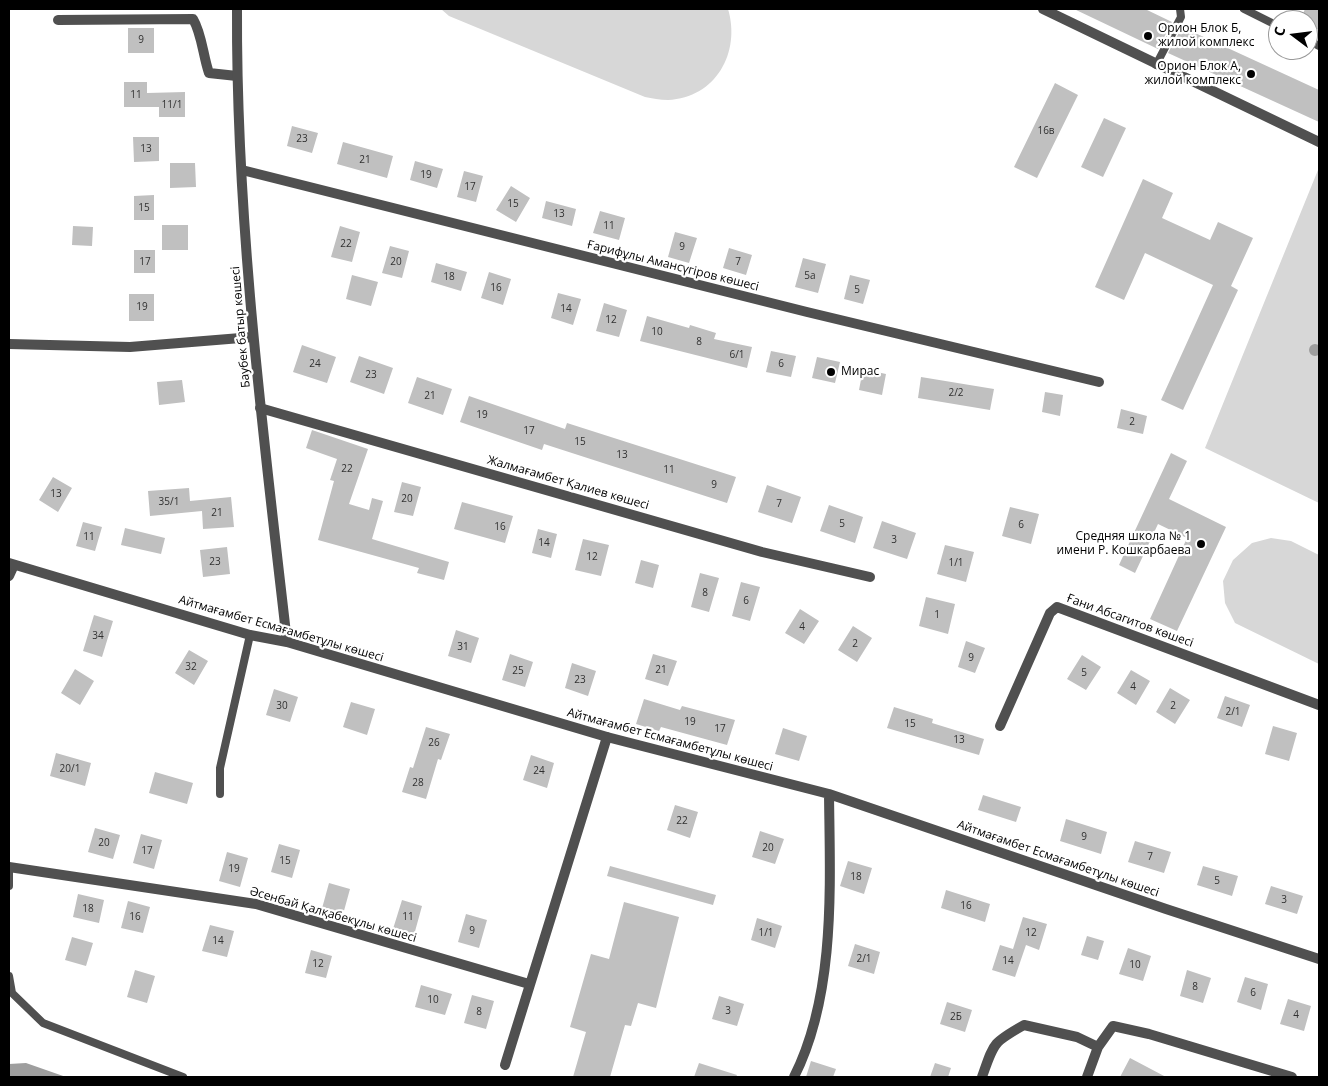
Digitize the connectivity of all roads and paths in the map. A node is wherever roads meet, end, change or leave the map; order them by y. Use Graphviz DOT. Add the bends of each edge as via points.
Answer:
graph roads {
  1 [pos="237,9"];
  2 [pos="1043,9"];
  3 [pos="1180,9"];
  4 [pos="1244,9"];
  5 [pos="58,20"];
  6 [pos="1268,21"];
  7 [pos="1156,65"];
  8 [pos="237,76"];
  9 [pos="1319,142"];
  10 [pos="242,170"];
  11 [pos="253,337"];
  12 [pos="9,344"];
  13 [pos="1099,382"];
  14 [pos="260,408"];
  15 [pos="11,564"];
  16 [pos="9,576"];
  17 [pos="870,577"];
  18 [pos="250,636"];
  19 [pos="287,642"];
  20 [pos="1319,705"];
  21 [pos="1000,726"];
  22 [pos="606,738"];
  23 [pos="220,794"];
  24 [pos="829,794"];
  25 [pos="9,867"];
  26 [pos="9,886"];
  27 [pos="1319,959"];
  28 [pos="9,976"];
  29 [pos="529,984"];
  30 [pos="1098,1047"];
  31 [pos="505,1065"];
  32 [pos="183,1077"];
  33 [pos="794,1077"];
  34 [pos="982,1077"];
  35 [pos="1087,1077"];
  36 [pos="1289,1077"];
  1 -- 8 [label="street, Баубек батыр көшесі"];
  2 -- 7 [label="street"];
  3 -- 7 [label="lane" via="1181,17"];
  4 -- 6 [label="lane"];
  5 -- 8 [label="street" via="193,19 199,29 209,73"];
  7 -- 9 [label="street"];
  8 -- 10 [label="street, Баубек батыр көшесі"];
  10 -- 11 [label="street, Баубек батыр көшесі"];
  10 -- 13 [label="street, Ғарифұлы Амансүгіров көшесі"];
  11 -- 12 [label="street" via="130,347"];
  11 -- 14 [label="street, Баубек батыр көшесі"];
  14 -- 17 [label="street, Жалмағамбет Қалиев көшесі" via="762,552"];
  14 -- 19 [label="street, Баубек батыр көшесі"];
  15 -- 16 [label="street"];
  15 -- 18 [label="street, Айтмағамбет Есмағамбетұлы көшесі"];
  18 -- 19 [label="street, Айтмағамбет Есмағамбетұлы көшесі"];
  18 -- 23 [label="lane" via="220,768"];
  19 -- 22 [label="street, Айтмағамбет Есмағамбетұлы көшесі"];
  20 -- 21 [label="street, Ғани Абсагитов көшесі" via="1058,607 1050,612"];
  22 -- 24 [label="street, Айтмағамбет Есмағамбетұлы көшесі"];
  22 -- 29 [label="street"];
  24 -- 27 [label="street, Айтмағамбет Есмағамбетұлы көшесі"];
  24 -- 33 [label="street" via="830,904 820,996 802,1061"];
  25 -- 26 [label="lane"];
  25 -- 29 [label="street, Әсенбай Қалқабекұлы көшесі" via="256,904"];
  28 -- 32 [label="lane" via="12,992 43,1023"];
  29 -- 31 [label="street"];
  30 -- 34 [label="street" via="1077,1037 1024,1025 1001,1037 993,1046"];
  30 -- 35 [label="street"];
  30 -- 36 [label="street" via="1113,1026"];
}
